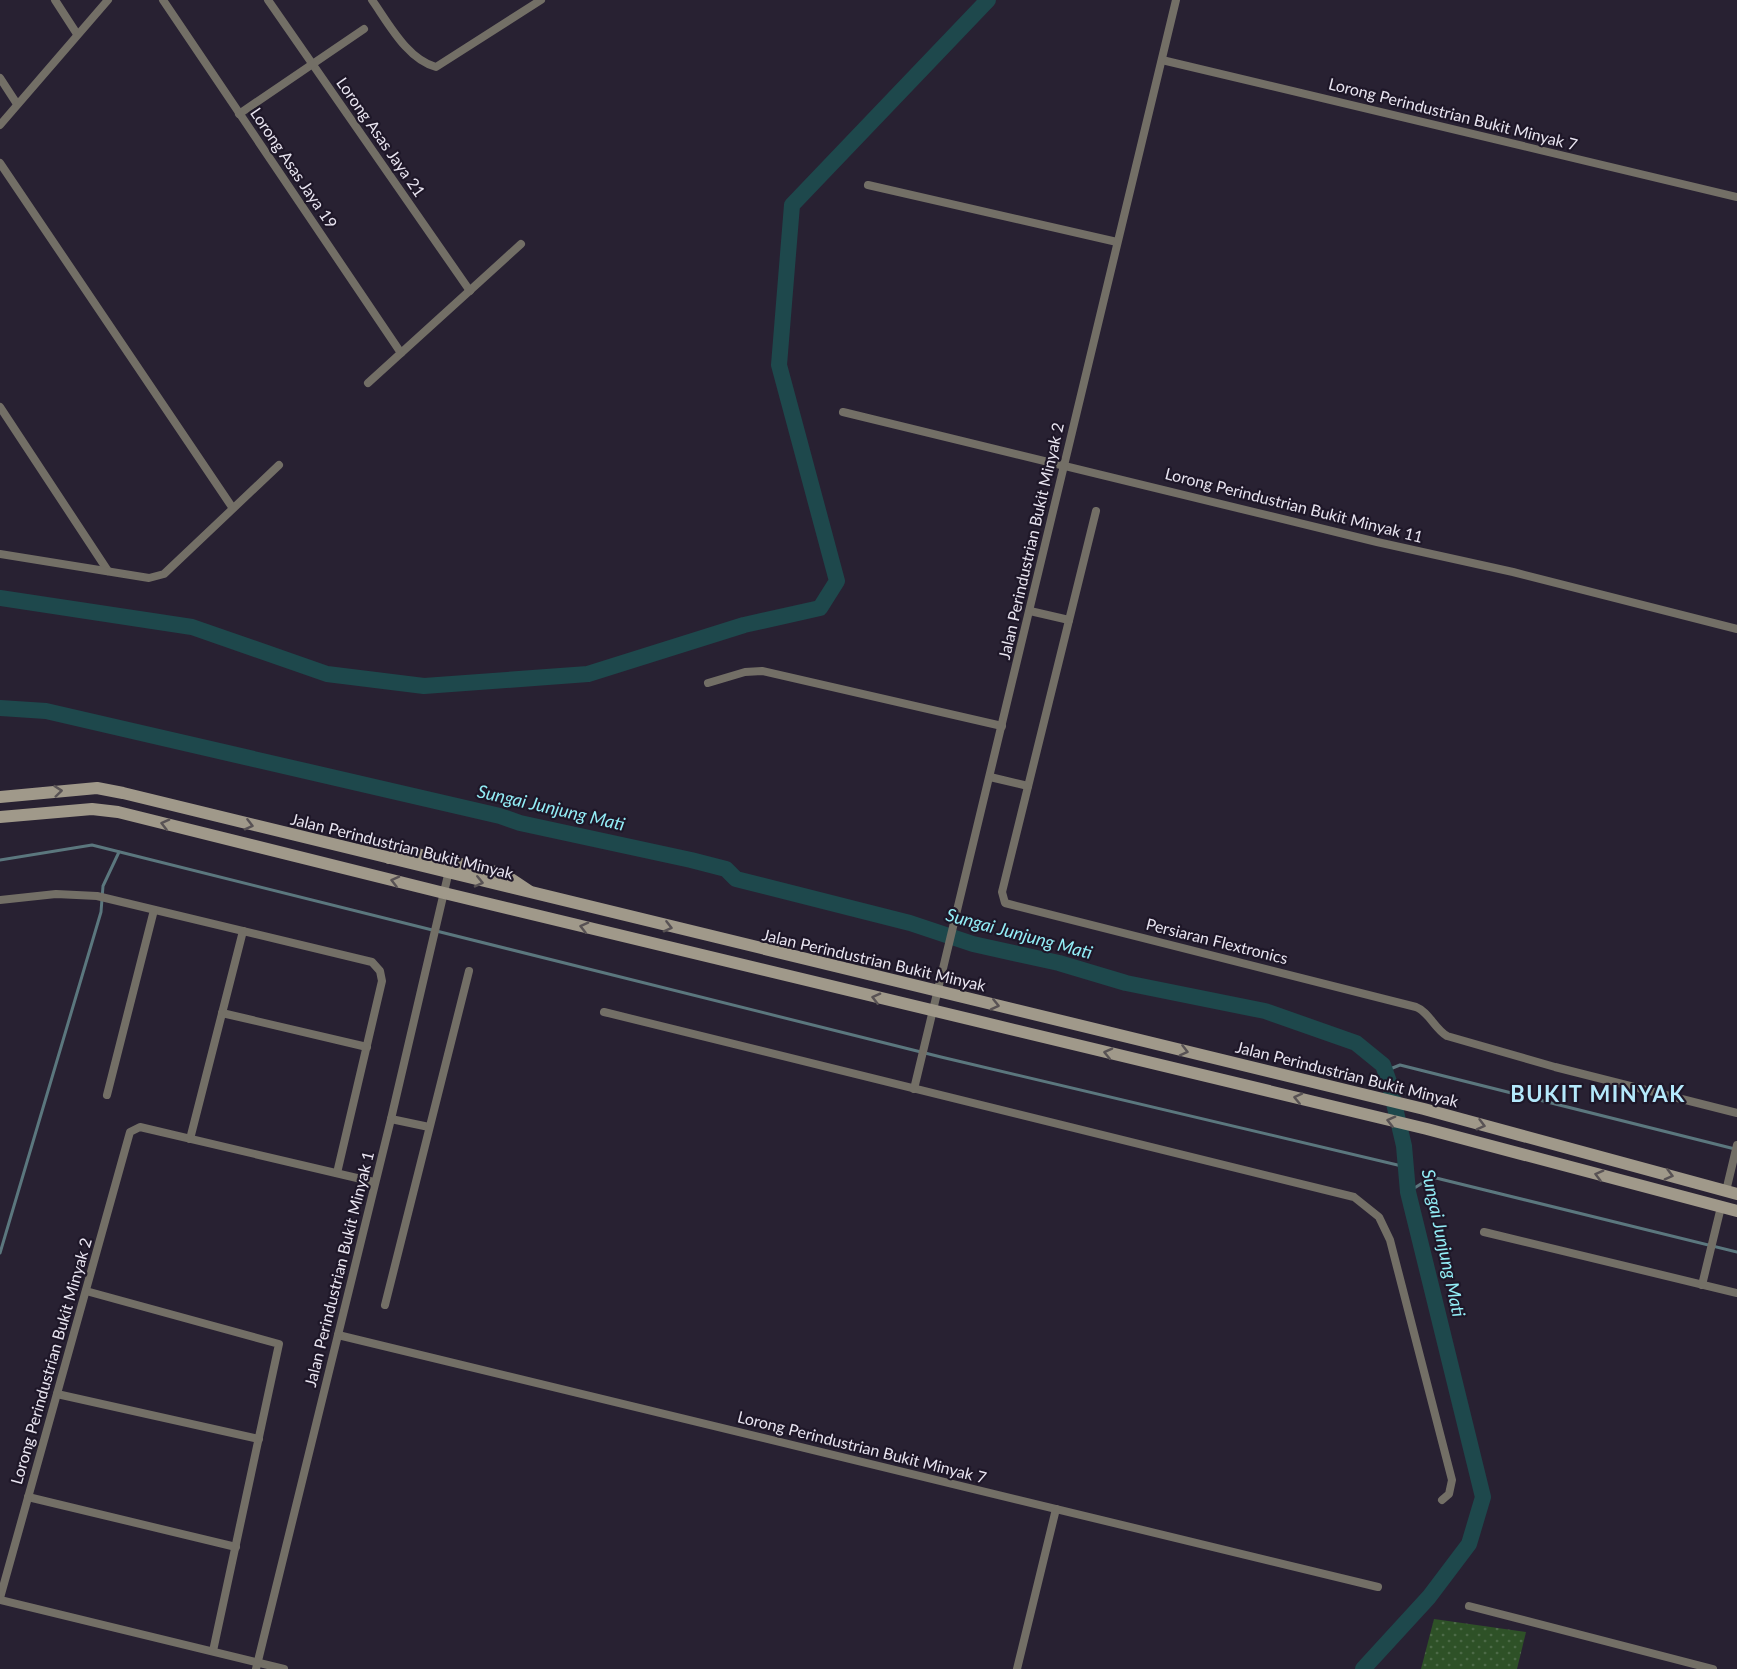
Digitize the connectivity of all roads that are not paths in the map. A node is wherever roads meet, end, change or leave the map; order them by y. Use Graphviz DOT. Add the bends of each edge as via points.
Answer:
graph roads {
  1 [pos="55,0"];
  2 [pos="108,0"];
  3 [pos="163,0"];
  4 [pos="268,0"];
  5 [pos="372,0"];
  6 [pos="541,0"];
  7 [pos="1176,0"];
  8 [pos="364,29"];
  9 [pos="77,34"];
  10 [pos="1162,60"];
  11 [pos="312,65"];
  12 [pos="0,78"];
  13 [pos="17,104"];
  14 [pos="239,114"];
  15 [pos="0,125"];
  16 [pos="0,163"];
  17 [pos="868,185"];
  18 [pos="1737,197"];
  19 [pos="1117,242"];
  20 [pos="521,244"];
  21 [pos="470,291"];
  22 [pos="401,353"];
  23 [pos="368,383"];
  24 [pos="0,406"];
  25 [pos="843,412"];
  26 [pos="279,465"];
  27 [pos="1064,465"];
  28 [pos="232,507"];
  29 [pos="1096,511"];
  30 [pos="0,554"];
  31 [pos="108,571"];
  32 [pos="1030,611"];
  33 [pos="1069,620"];
  34 [pos="1737,629"];
  35 [pos="708,682"];
  36 [pos="1002,726"];
  37 [pos="990,777"];
  38 [pos="1028,786"];
  39 [pos="0,797"];
  40 [pos="0,817"];
  41 [pos="385,859"];
  42 [pos="448,874"];
  43 [pos="444,893"];
  44 [pos="536,896"];
  45 [pos="0,900"];
  46 [pos="154,910"];
  47 [pos="243,931"];
  48 [pos="469,971"];
  49 [pos="938,992"];
  50 [pos="933,1011"];
  51 [pos="604,1012"];
  52 [pos="222,1013"];
  53 [pos="367,1047"];
  54 [pos="914,1089"];
  55 [pos="107,1095"];
  56 [pos="1737,1113"];
  57 [pos="391,1119"];
  58 [pos="429,1127"];
  59 [pos="190,1139"];
  60 [pos="1737,1145"];
  61 [pos="337,1173"];
  62 [pos="374,1182"];
  63 [pos="1731,1192"];
  64 [pos="1721,1208"];
  65 [pos="1737,1211"];
  66 [pos="1484,1232"];
  67 [pos="1702,1285"];
  68 [pos="86,1291"];
  69 [pos="1737,1293"];
  70 [pos="385,1305"];
  71 [pos="338,1335"];
  72 [pos="57,1394"];
  73 [pos="259,1439"];
  74 [pos="28,1497"];
  75 [pos="1442,1500"];
  76 [pos="1056,1509"];
  77 [pos="236,1547"];
  78 [pos="1378,1587"];
  79 [pos="0,1599"];
  80 [pos="1469,1606"];
  81 [pos="213,1652"];
  82 [pos="257,1666"];
  83 [pos="284,1669"];
  84 [pos="1017,1669"];
  85 [pos="1713,1669"];
  1 -- 9 [label="street"];
  2 -- 9 [label="street"];
  3 -- 14 [label="street, Lorong Asas Jaya 19"];
  4 -- 11 [label="street, Lorong Asas Jaya 21"];
  5 -- 6 [label="street" via="410,52 423,63 436,67"];
  7 -- 10 [label="street, Jalan Perindustrian Bukit Minyak 2"];
  8 -- 11 [label="street"];
  9 -- 13 [label="street"];
  10 -- 18 [label="street, Lorong Perindustrian Bukit Minyak 7"];
  10 -- 19 [label="street, Jalan Perindustrian Bukit Minyak 2"];
  11 -- 14 [label="street"];
  11 -- 21 [label="street, Lorong Asas Jaya 21"];
  12 -- 13 [label="street"];
  13 -- 15 [label="street"];
  14 -- 22 [label="street, Lorong Asas Jaya 19"];
  16 -- 28 [label="street"];
  17 -- 19 [label="street"];
  19 -- 27 [label="street, Jalan Perindustrian Bukit Minyak 2"];
  20 -- 21 [label="street"];
  21 -- 22 [label="street"];
  22 -- 23 [label="street"];
  24 -- 31 [label="street"];
  25 -- 27 [label="street, Lorong Perindustrian Bukit Minyak 11"];
  26 -- 28 [label="street"];
  27 -- 32 [label="street, Jalan Perindustrian Bukit Minyak 2"];
  27 -- 34 [label="street, Lorong Perindustrian Bukit Minyak 11"];
  28 -- 31 [label="street" via="164,574 149,578"];
  29 -- 33 [label="street"];
  30 -- 31 [label="street"];
  32 -- 33 [label="street"];
  32 -- 36 [label="street, Jalan Perindustrian Bukit Minyak 2"];
  33 -- 38 [label="street"];
  35 -- 36 [label="street" via="762,671"];
  36 -- 37 [label="street, Jalan Perindustrian Bukit Minyak 2"];
  37 -- 38 [label="street"];
  37 -- 49 [label="street, Jalan Perindustrian Bukit Minyak 2"];
  38 -- 56 [label="street, Persiaran Flextronics" via="1002,892 1005,903 1422,1009 1436,1029 1447,1036"];
  39 -- 41 [label="main road, Jalan Perindustrian Bukit Minyak, one-way" via="97,788"];
  43 -- 40 [label="main road, Jalan Perindustrian Bukit Minyak, one-way" via="118,812 92,808"];
  41 -- 42 [label="main road, Jalan Perindustrian Bukit Minyak"];
  41 -- 44 [label="main road" via="413,854 496,872"];
  42 -- 43 [label="street, Jalan Perindustrian Bukit Minyak 1"];
  42 -- 44 [label="main road, Jalan Perindustrian Bukit Minyak, one-way"];
  50 -- 43 [label="main road, Jalan Perindustrian Bukit Minyak, one-way"];
  43 -- 57 [label="street, Jalan Perindustrian Bukit Minyak 1"];
  44 -- 49 [label="main road, Jalan Perindustrian Bukit Minyak, one-way"];
  45 -- 46 [label="street" via="56,894 97,896"];
  46 -- 47 [label="street"];
  46 -- 55 [label="street"];
  47 -- 52 [label="street"];
  47 -- 53 [label="street" via="372,962 382,981"];
  48 -- 58 [label="street"];
  49 -- 50 [label="street, Jalan Perindustrian Bukit Minyak 2"];
  49 -- 63 [label="main road, Jalan Perindustrian Bukit Minyak, one-way" via="1354,1092"];
  50 -- 54 [label="street, Jalan Perindustrian Bukit Minyak 2"];
  64 -- 50 [label="main road, Jalan Perindustrian Bukit Minyak, one-way" via="1427,1129"];
  51 -- 54 [label="street"];
  52 -- 53 [label="street"];
  52 -- 59 [label="street"];
  53 -- 61 [label="street"];
  54 -- 75 [label="street" via="1354,1197 1379,1217 1390,1240 1452,1480 1449,1494"];
  57 -- 58 [label="street"];
  57 -- 62 [label="street, Jalan Perindustrian Bukit Minyak 1"];
  58 -- 70 [label="street"];
  59 -- 61 [label="street"];
  59 -- 68 [label="street, Lorong Perindustrian Bukit Minyak 2" via="140,1127 130,1132"];
  60 -- 63 [label="street"];
  61 -- 62 [label="street"];
  62 -- 71 [label="street, Jalan Perindustrian Bukit Minyak 1"];
  64 -- 65 [label="main road, Jalan Perindustrian Bukit Minyak"];
  64 -- 67 [label="street"];
  66 -- 67 [label="street"];
  67 -- 69 [label="street"];
  68 -- 72 [label="street, Lorong Perindustrian Bukit Minyak 2"];
  68 -- 73 [label="street" via="279,1344"];
  71 -- 76 [label="street, Lorong Perindustrian Bukit Minyak 7"];
  71 -- 82 [label="street, Jalan Perindustrian Bukit Minyak 1"];
  72 -- 73 [label="street"];
  72 -- 74 [label="street, Lorong Perindustrian Bukit Minyak 2"];
  73 -- 77 [label="street"];
  74 -- 77 [label="street"];
  74 -- 79 [label="street, Lorong Perindustrian Bukit Minyak 2"];
  76 -- 78 [label="street, Lorong Perindustrian Bukit Minyak 7"];
  76 -- 84 [label="street"];
  77 -- 81 [label="street"];
  79 -- 81 [label="street"];
  80 -- 85 [label="street"];
  81 -- 82 [label="street"];
  82 -- 83 [label="street"];
}
